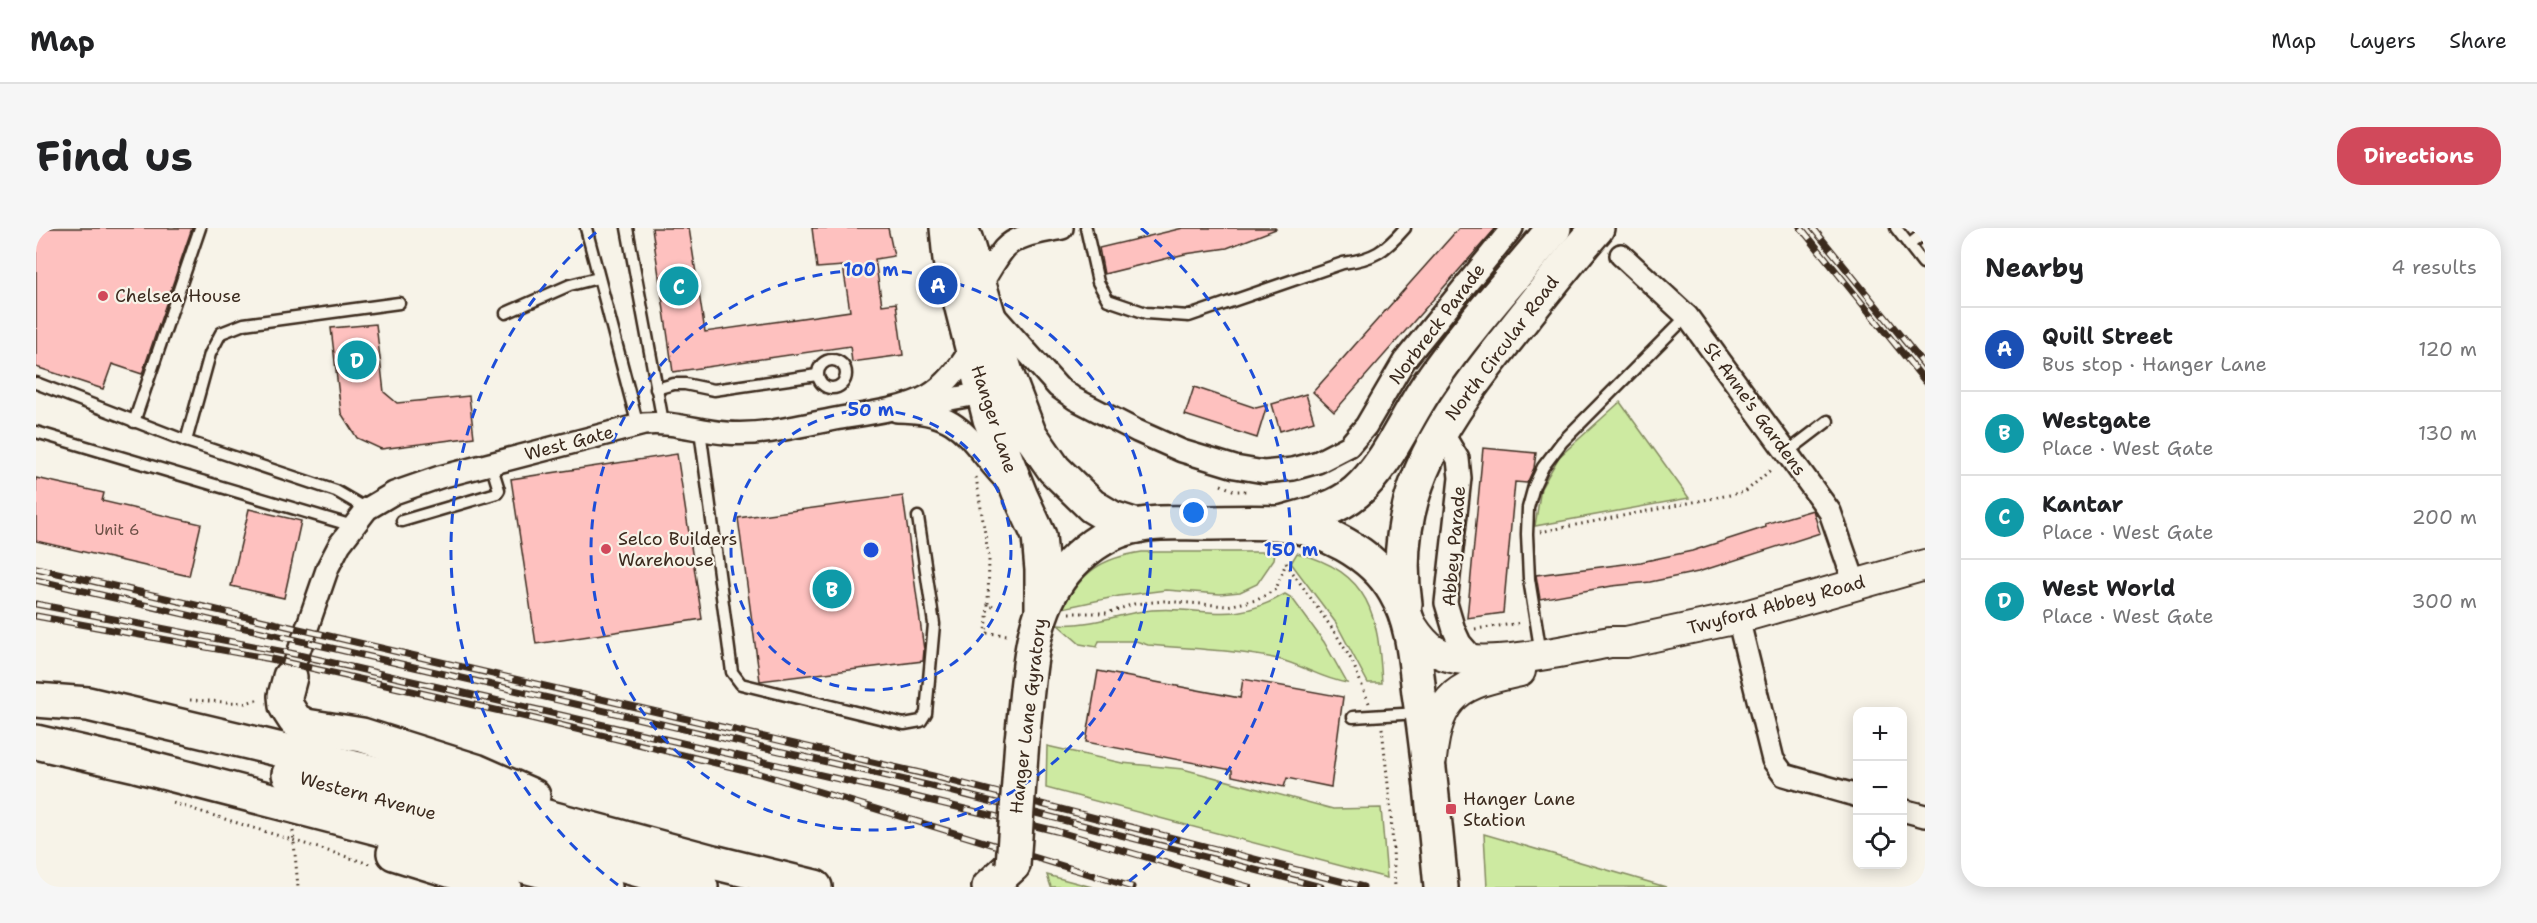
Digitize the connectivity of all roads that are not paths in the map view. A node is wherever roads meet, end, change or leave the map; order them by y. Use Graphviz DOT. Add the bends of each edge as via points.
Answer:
graph roads {
  1 [pos="200,228"];
  2 [pos="586,228"];
  3 [pos="627,228"];
  4 [pos="947,228"];
  5 [pos="961,228"];
  6 [pos="1062,228"];
  7 [pos="1086,228"];
  8 [pos="1405,228"];
  9 [pos="1512,228"];
  10 [pos="1554,228"];
  11 [pos="1598,228"];
  12 [pos="1896,228"];
  13 [pos="1925,232"];
  14 [pos="1909,245"];
  15 [pos="1621,255"];
  16 [pos="1923,262"];
  17 [pos="598,278"];
  18 [pos="983,295"];
  19 [pos="399,303"];
  20 [pos="506,313"];
  21 [pos="1687,316"];
  22 [pos="971,349"];
  23 [pos="817,375"];
  24 [pos="36,383"];
  25 [pos="656,389"];
  26 [pos="997,390"];
  27 [pos="927,397"];
  28 [pos="884,411"];
  29 [pos="1828,421"];
  30 [pos="134,422"];
  31 [pos="663,422"];
  32 [pos="638,426"];
  33 [pos="700,430"];
  34 [pos="1441,430"];
  35 [pos="36,432"];
  36 [pos="186,441"];
  37 [pos="1783,458"];
  38 [pos="491,464"];
  39 [pos="1020,497"];
  40 [pos="367,509"];
  41 [pos="918,517"];
  42 [pos="402,521"];
  43 [pos="1278,523"];
  44 [pos="353,526"];
  45 [pos="1137,526"];
  46 [pos="1925,565"];
  47 [pos="1855,585"];
  48 [pos="1055,610"];
  49 [pos="1407,618"];
  50 [pos="1738,618"];
  51 [pos="1626,642"];
  52 [pos="1541,654"];
  53 [pos="1474,659"];
  54 [pos="290,677"];
  55 [pos="36,700"];
  56 [pos="36,705"];
  57 [pos="1422,713"];
  58 [pos="1353,717"];
  59 [pos="36,742"];
  60 [pos="136,765"];
  61 [pos="1430,766"];
  62 [pos="1853,795"];
  63 [pos="1907,811"];
  64 [pos="1925,816"];
  65 [pos="630,839"];
  66 [pos="1016,876"];
  67 [pos="504,887"];
  68 [pos="605,887"];
  69 [pos="701,887"];
  70 [pos="814,887"];
  71 [pos="989,887"];
  72 [pos="1441,887"];
  1 -- 30 [label="lane"];
  2 -- 17 [label="lane"];
  3 -- 25 [label="lane"];
  4 -- 22 [label="main road, Hanger Lane" via="950,260"];
  5 -- 18 [label="main road, Hanger Lane"];
  6 -- 18 [label="street" via="1027,236 1005,248"];
  7 -- 8 [label="lane" via="1098,282 1108,300 1146,313 1189,316 1343,263 1363,260 1380,253"];
  9 -- 18 [label="street, Norbreck Parade" via="1404,361 1366,426 1349,446 1318,462 1293,469 1264,472 1235,467 1164,443 1075,399 1058,387"];
  10 -- 43 [label="main road, North Circular Road" via="1432,378 1380,465 1358,490 1334,506"];
  11 -- 34 [label="main road, North Circular Road" via="1466,390"];
  12 -- 14 [label="lane"];
  13 -- 14 [label="lane"];
  14 -- 16 [label="lane"];
  15 -- 21 [label="street, St Anne's Gardens"];
  17 -- 20 [label="lane" via="570,285"];
  17 -- 32 [label="lane"];
  18 -- 26 [label="main road, Hanger Lane"];
  19 -- 36 [label="lane" via="244,324 221,333 210,354"];
  21 -- 37 [label="street, St Anne's Gardens"];
  21 -- 52 [label="lane" via="1562,442 1534,486 1527,534 1529,579"];
  22 -- 26 [label="main road, Hanger Lane"];
  22 -- 27 [label="street, West Gate" via="949,378"];
  23 -- 25 [label="lane" via="714,390 685,384"];
  24 -- 30 [label="lane"];
  25 -- 31 [label="lane"];
  26 -- 27 [label="street, West Gate" via="945,400"];
  26 -- 39 [label="main road, Hanger Lane" via="990,419"];
  26 -- 45 [label="main road, Hanger Lane" via="1054,469 1092,506"];
  27 -- 28 [label="street, West Gate"];
  28 -- 33 [label="street, West Gate" via="763,432"];
  28 -- 39 [label="street, West Gate" via="928,413 954,423"];
  29 -- 37 [label="lane"];
  30 -- 36 [label="lane"];
  31 -- 32 [label="street, West Gate"];
  31 -- 33 [label="street, West Gate"];
  32 -- 38 [label="street, West Gate"];
  33 -- 41 [label="lane" via="732,672 741,684 904,724 921,721 926,713 934,624"];
  34 -- 49 [label="main road, North Circular Road" via="1419,475 1403,537 1402,578"];
  34 -- 53 [label="street, Abbey Parade" via="1455,452 1460,478 1446,603 1460,643"];
  35 -- 44 [label="lane"];
  36 -- 40 [label="lane" via="336,491"];
  37 -- 47 [label="street, St Anne's Gardens" via="1830,512"];
  38 -- 40 [label="street, West Gate" via="440,477"];
  38 -- 42 [label="lane" via="497,493"];
  39 -- 48 [label="main road, Hanger Lane" via="1039,536"];
  40 -- 44 [label="street, West Gate"];
  43 -- 45 [label="main road, Hanger Lane Gyratory"];
  43 -- 49 [label="main road, Hanger Lane Gyratory" via="1317,533 1361,554 1392,586"];
  44 -- 54 [label="street, West Gate" via="327,567"];
  45 -- 48 [label="main road, Hanger Lane Gyratory" via="1117,532 1087,550 1066,570"];
  46 -- 47 [label="street, Twyford Abbey Road"];
  47 -- 50 [label="street, Twyford Abbey Road"];
  48 -- 66 [label="main road, Hanger Lane Gyratory, bridge" via="1035,637 1022,740"];
  49 -- 53 [label="street, Twyford Abbey Road" via="1431,648"];
  49 -- 57 [label="main road, Hanger Lane Gyratory"];
  50 -- 51 [label="street, Twyford Abbey Road"];
  50 -- 62 [label="street" via="1773,760 1784,775"];
  51 -- 52 [label="street, Twyford Abbey Road"];
  51 -- 61 [label="street, Twyford Abbey Road" via="1598,654 1490,677 1463,687 1449,701 1438,722"];
  52 -- 53 [label="street, Twyford Abbey Road" via="1510,660"];
  54 -- 65 [label="main road" via="286,706 289,714 306,726 362,735 476,771"];
  55 -- 65 [label="main road" via="88,704"];
  56 -- 69 [label="main road, Western Avenue"];
  57 -- 58 [label="lane"];
  57 -- 61 [label="main road, Hanger Lane Gyratory"];
  59 -- 60 [label="main road, Western Avenue"];
  60 -- 67 [label="main road" via="292,821"];
  60 -- 68 [label="main road, Western Avenue"];
  61 -- 72 [label="main road, Hanger Lane Gyratory"];
  63 -- 64 [label="street"];
  65 -- 70 [label="main road"];
  66 -- 71 [label="main road"];
}
